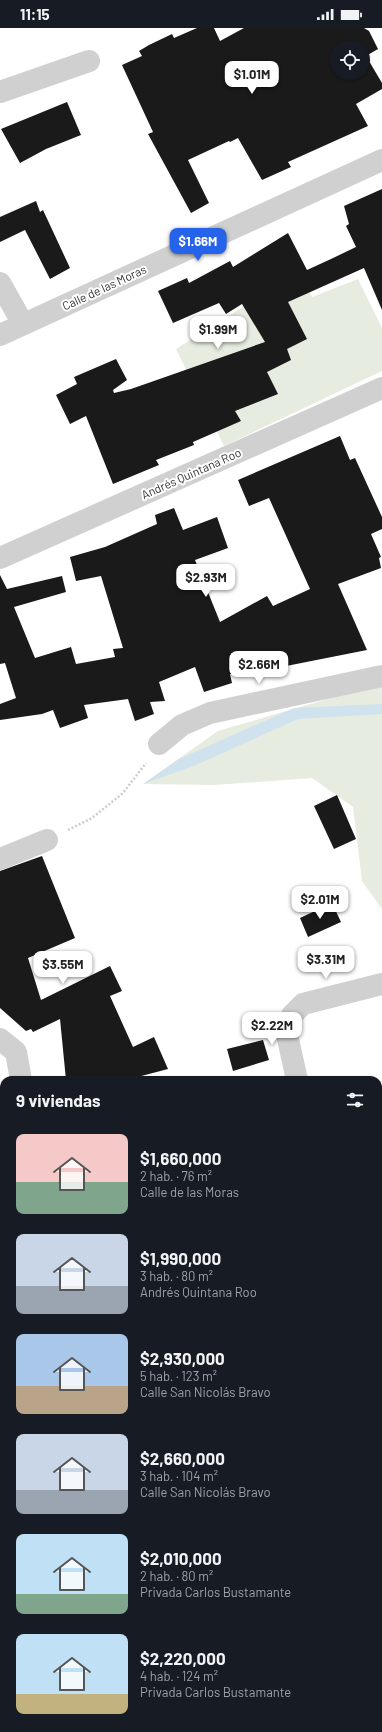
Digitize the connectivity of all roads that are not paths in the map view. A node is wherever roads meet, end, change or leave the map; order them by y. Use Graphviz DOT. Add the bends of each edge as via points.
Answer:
graph roads {
  1 [pos="89,61"];
  2 [pos="0,92"];
  3 [pos="382,160"];
  4 [pos="0,284"];
  5 [pos="23,324"];
  6 [pos="0,335"];
  7 [pos="382,388"];
  8 [pos="0,558"];
  9 [pos="382,676"];
  10 [pos="159,744"];
  11 [pos="47,840"];
  12 [pos="0,859"];
  13 [pos="382,984"];
  14 [pos="0,1039"];
  15 [pos="20,1076"];
  16 [pos="296,1076"];
  1 -- 2 [label="street"];
  3 -- 5 [label="street, Calle de las Moras"];
  4 -- 5 [label="street"];
  5 -- 6 [label="street, Calle de las Moras"];
  7 -- 8 [label="street, Andrés Quintana Roo"];
  9 -- 10 [label="street" via="210,713 182,725"];
  11 -- 12 [label="street"];
  13 -- 16 [label="street" via="303,1004 292,1015 286,1030"];
  14 -- 15 [label="street" via="16,1052"];
}
